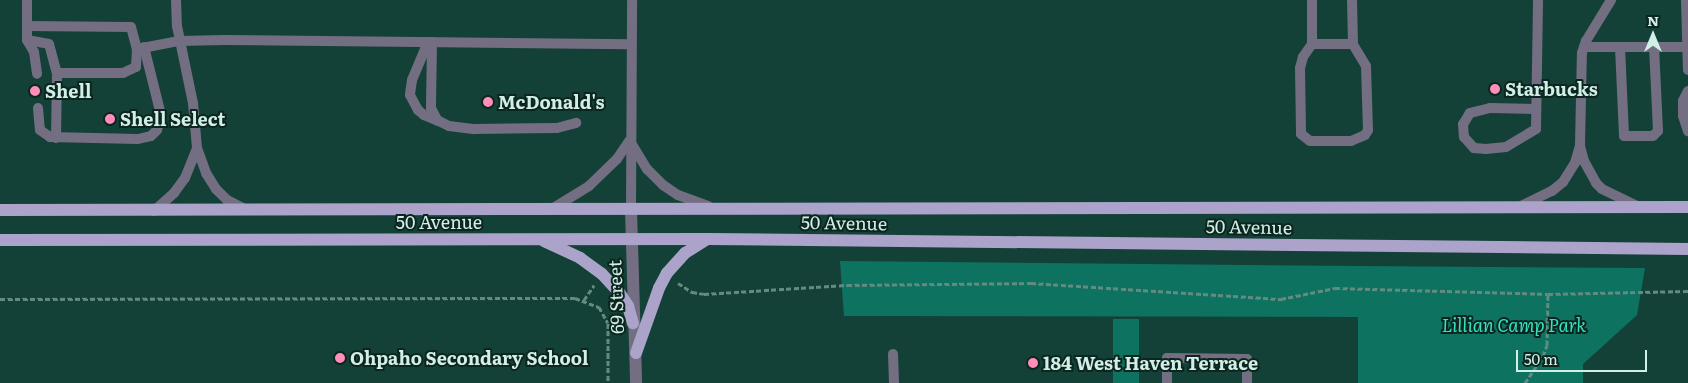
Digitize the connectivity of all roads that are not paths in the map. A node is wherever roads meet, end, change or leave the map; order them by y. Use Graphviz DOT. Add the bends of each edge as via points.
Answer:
graph roads {
  1 [pos="27,0"];
  2 [pos="176,0"];
  3 [pos="632,0"];
  4 [pos="1312,0"];
  5 [pos="1352,0"];
  6 [pos="1538,0"];
  7 [pos="1611,0"];
  8 [pos="1686,0"];
  9 [pos="27,26"];
  10 [pos="27,40"];
  11 [pos="179,41"];
  12 [pos="430,42"];
  13 [pos="631,44"];
  14 [pos="1312,44"];
  15 [pos="1353,44"];
  16 [pos="1584,47"];
  17 [pos="1620,47"];
  18 [pos="1654,47"];
  19 [pos="1687,47"];
  20 [pos="141,48"];
  21 [pos="1688,70"];
  22 [pos="57,73"];
  23 [pos="37,74"];
  24 [pos="1688,91"];
  25 [pos="38,108"];
  26 [pos="1536,109"];
  27 [pos="576,123"];
  28 [pos="444,124"];
  29 [pos="1688,130"];
  30 [pos="56,138"];
  31 [pos="630,141"];
  32 [pos="1580,145"];
  33 [pos="197,148"];
  34 [pos="1521,206"];
  35 [pos="1637,207"];
  36 [pos="1688,207"];
  37 [pos="724,209"];
  38 [pos="0,210"];
  39 [pos="550,210"];
  40 [pos="630,210"];
  41 [pos="154,211"];
  42 [pos="251,211"];
  43 [pos="632,239"];
  44 [pos="708,239"];
  45 [pos="0,240"];
  46 [pos="542,240"];
  47 [pos="1688,249"];
  48 [pos="633,323"];
  49 [pos="636,353"];
  50 [pos="894,354"];
  51 [pos="636,383"];
  52 [pos="894,383"];
  53 [pos="1167,383"];
  54 [pos="1247,383"];
  1 -- 9 [label="lane"];
  2 -- 11 [label="lane"];
  3 -- 13 [label="lane"];
  4 -- 14 [label="lane"];
  5 -- 15 [label="lane"];
  6 -- 26 [label="lane"];
  7 -- 16 [label="lane"];
  8 -- 19 [label="lane"];
  9 -- 10 [label="lane"];
  9 -- 20 [label="lane" via="131,27"];
  10 -- 22 [label="lane" via="49,44"];
  10 -- 23 [label="lane" via="34,52"];
  11 -- 12 [label="lane"];
  11 -- 20 [label="lane"];
  11 -- 33 [label="lane" via="193,103"];
  12 -- 13 [label="lane"];
  12 -- 28 [label="lane" via="431,108 437,120"];
  12 -- 28 [label="lane" via="412,80 410,95 424,116"];
  13 -- 31 [label="lane"];
  14 -- 15 [label="lane"];
  14 -- 15 [label="lane" via="1300,68 1301,134 1310,141 1351,142 1368,130 1366,66"];
  16 -- 17 [label="lane"];
  16 -- 32 [label="lane"];
  17 -- 18 [label="lane"];
  17 -- 18 [label="lane" via="1624,136 1653,136 1658,131"];
  18 -- 19 [label="lane"];
  19 -- 21 [label="lane"];
  20 -- 22 [label="lane" via="136,67 123,73"];
  20 -- 30 [label="lane" via="161,115 152,136 138,140"];
  22 -- 30 [label="lane"];
  24 -- 29 [label="lane" via="1683,102"];
  25 -- 30 [label="lane" via="40,130"];
  26 -- 26 [label="lane" via="1536,129 1506,147 1474,148 1464,137 1463,124 1470,113 1490,108"];
  27 -- 28 [label="lane" via="557,128 484,129"];
  31 -- 37 [label="lane" via="663,185 698,203"];
  31 -- 39 [label="lane" via="617,159 589,186"];
  31 -- 40 [label="lane"];
  32 -- 34 [label="lane" via="1570,172 1562,182 1552,191"];
  32 -- 35 [label="lane" via="1584,161 1596,183"];
  33 -- 41 [label="lane" via="174,193"];
  33 -- 42 [label="lane" via="216,189 227,200"];
  34 -- 35 [label="main road, 50 Avenue"];
  34 -- 37 [label="main road, 50 Avenue"];
  35 -- 36 [label="main road, 50 Avenue"];
  37 -- 40 [label="main road, 50 Avenue"];
  38 -- 41 [label="main road, 50 Avenue"];
  39 -- 40 [label="main road, 50 Avenue"];
  39 -- 42 [label="main road, 50 Avenue"];
  40 -- 43 [label="street, 69 Street"];
  41 -- 42 [label="main road, 50 Avenue"];
  43 -- 44 [label="main road, 50 Avenue"];
  43 -- 46 [label="main road, 50 Avenue"];
  43 -- 48 [label="street, 69 Street"];
  44 -- 47 [label="main road, 50 Avenue"];
  44 -- 49 [label="main road" via="685,253 667,273"];
  45 -- 46 [label="main road, 50 Avenue"];
  46 -- 48 [label="main road" via="580,258 602,274 620,292"];
  48 -- 49 [label="street, 69 Street"];
  49 -- 51 [label="street, 69 Street"];
  50 -- 52 [label="lane"];
  53 -- 54 [label="lane" via="1167,358 1247,359"];
}
